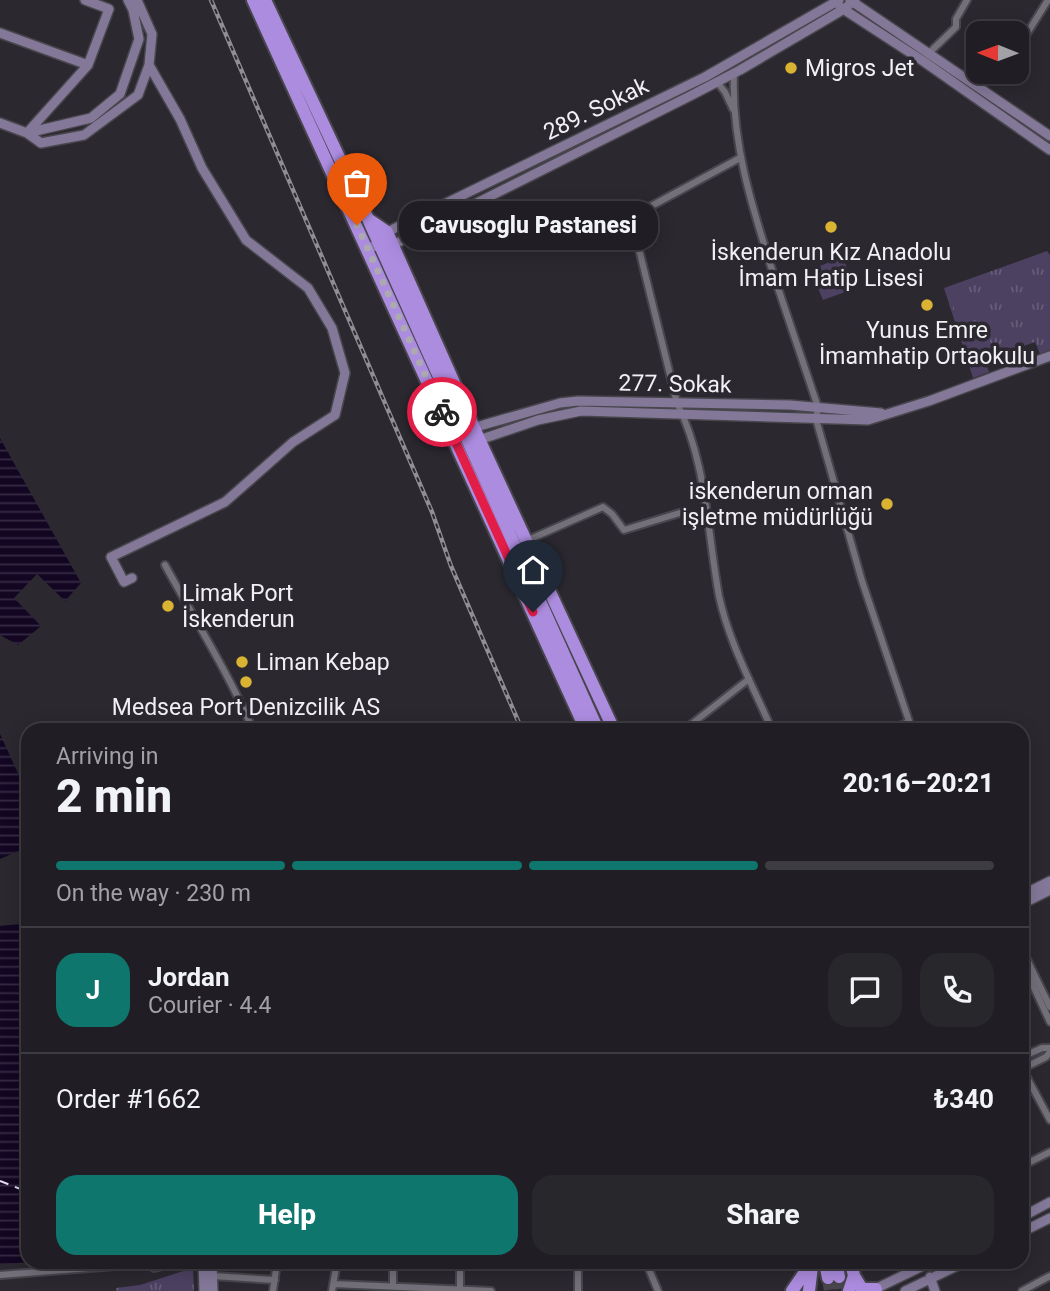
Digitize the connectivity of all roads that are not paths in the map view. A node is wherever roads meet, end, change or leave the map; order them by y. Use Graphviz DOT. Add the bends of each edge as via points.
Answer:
graph roads {
  1 [pos="85,0"];
  2 [pos="128,0"];
  3 [pos="137,0"];
  4 [pos="253,0"];
  5 [pos="265,0"];
  6 [pos="967,0"];
  7 [pos="1048,0"];
  8 [pos="853,1"];
  9 [pos="837,3"];
  10 [pos="1029,30"];
  11 [pos="0,33"];
  12 [pos="929,54"];
  13 [pos="88,65"];
  14 [pos="149,65"];
  15 [pos="289,66"];
  16 [pos="734,73"];
  17 [pos="717,82"];
  18 [pos="648,105"];
  19 [pos="638,110"];
  20 [pos="734,111"];
  21 [pos="653,115"];
  22 [pos="642,120"];
  23 [pos="0,123"];
  24 [pos="27,133"];
  25 [pos="1050,136"];
  26 [pos="1050,150"];
  27 [pos="740,158"];
  28 [pos="381,242"];
  29 [pos="1050,356"];
  30 [pos="677,403"];
  31 [pos="818,407"];
  32 [pos="890,413"];
  33 [pos="683,415"];
  34 [pos="816,419"];
  35 [pos="471,435"];
  36 [pos="683,512"];
  37 [pos="527,540"];
  38 [pos="165,565"];
  39 [pos="132,578"];
  40 [pos="749,679"];
  41 [pos="908,722"];
  42 [pos="250,723"];
  43 [pos="583,723"];
  44 [pos="595,723"];
  45 [pos="611,723"];
  46 [pos="693,723"];
  47 [pos="769,723"];
  48 [pos="1050,881"];
  49 [pos="1050,890"];
  50 [pos="1029,892"];
  51 [pos="1029,900"];
  52 [pos="1029,964"];
  53 [pos="1029,977"];
  54 [pos="1050,1007"];
  55 [pos="1050,1022"];
  56 [pos="1050,1050"];
  57 [pos="1029,1054"];
  58 [pos="1029,1066"];
  59 [pos="1029,1082"];
  60 [pos="1050,1120"];
  61 [pos="1050,1152"];
  62 [pos="1029,1163"];
  63 [pos="1050,1202"];
  64 [pos="1029,1212"];
  65 [pos="1050,1218"];
  66 [pos="1029,1229"];
  67 [pos="71,1269"];
  68 [pos="206,1269"];
  69 [pos="210,1269"];
  70 [pos="276,1269"];
  71 [pos="336,1269"];
  72 [pos="393,1269"];
  73 [pos="460,1269"];
  74 [pos="579,1269"];
  75 [pos="649,1269"];
  76 [pos="807,1269"];
  77 [pos="811,1269"];
  78 [pos="828,1269"];
  79 [pos="835,1269"];
  80 [pos="852,1269"];
  81 [pos="916,1269"];
  82 [pos="952,1269"];
  83 [pos="0,1275"];
  84 [pos="208,1275"];
  85 [pos="853,1276"];
  86 [pos="1049,1278"];
  87 [pos="275,1280"];
  88 [pos="926,1283"];
  89 [pos="393,1286"];
  90 [pos="333,1287"];
  91 [pos="460,1290"];
  92 [pos="873,1290"];
  93 [pos="204,1291"];
  94 [pos="214,1291"];
  95 [pos="273,1291"];
  96 [pos="491,1291"];
  97 [pos="578,1291"];
  98 [pos="659,1291"];
  99 [pos="792,1291"];
  100 [pos="809,1291"];
  101 [pos="849,1291"];
  102 [pos="905,1291"];
  103 [pos="935,1291"];
  104 [pos="1022,1291"];
  1 -- 13 [label="street" via="109,9"];
  2 -- 24 [label="street" via="139,39 120,94 91,118"];
  3 -- 14 [label="street" via="152,34"];
  4 -- 15 [label="highway"];
  5 -- 15 [label="highway"];
  6 -- 12 [label="street" via="956,27"];
  7 -- 10 [label="street"];
  8 -- 9 [label="street"];
  8 -- 12 [label="street"];
  9 -- 16 [label="street"];
  9 -- 18 [label="street, 289. Sokak"];
  9 -- 26 [label="street"];
  11 -- 13 [label="street"];
  12 -- 25 [label="street"];
  13 -- 24 [label="street"];
  14 -- 24 [label="street" via="138,95 84,135 41,143"];
  14 -- 39 [label="street" via="202,168 246,240 308,288 332,328 345,373 335,415 293,442 225,502 111,557 124,582"];
  15 -- 28 [label="highway"];
  15 -- 28 [label="highway"];
  16 -- 17 [label="street"];
  16 -- 20 [label="street"];
  17 -- 20 [label="street"];
  17 -- 21 [label="street"];
  18 -- 19 [label="street, 289. Sokak"];
  18 -- 21 [label="street"];
  19 -- 22 [label="street"];
  19 -- 28 [label="street, 289. Sokak"];
  20 -- 27 [label="street"];
  21 -- 22 [label="street"];
  22 -- 28 [label="street"];
  23 -- 24 [label="street"];
  27 -- 30 [label="street" via="631,218"];
  27 -- 31 [label="street"];
  28 -- 35 [label="highway"];
  28 -- 43 [label="highway"];
  29 -- 32 [label="street, 277. Sokak"];
  30 -- 31 [label="street, 277. Sokak"];
  30 -- 33 [label="street"];
  30 -- 35 [label="street, 277. Sokak" via="560,403"];
  31 -- 32 [label="street, 277. Sokak"];
  31 -- 34 [label="street"];
  32 -- 34 [label="street, 277. Sokak" via="868,420"];
  33 -- 34 [label="street, 277. Sokak"];
  33 -- 35 [label="street, 277. Sokak" via="581,411"];
  33 -- 40 [label="street" via="702,482 720,597"];
  34 -- 41 [label="street"];
  35 -- 37 [label="highway"];
  35 -- 44 [label="highway"];
  36 -- 37 [label="street" via="624,530 603,507"];
  37 -- 45 [label="highway"];
  38 -- 42 [label="street" via="225,668"];
  40 -- 46 [label="street"];
  40 -- 47 [label="street"];
  48 -- 50 [label="street"];
  49 -- 51 [label="street"];
  52 -- 54 [label="street"];
  53 -- 55 [label="street"];
  56 -- 57 [label="street"];
  56 -- 58 [label="street"];
  59 -- 60 [label="street"];
  61 -- 62 [label="street"];
  63 -- 64 [label="street"];
  65 -- 66 [label="street"];
  67 -- 83 [label="street"];
  68 -- 84 [label="street"];
  69 -- 84 [label="street"];
  70 -- 87 [label="street"];
  71 -- 90 [label="street"];
  72 -- 89 [label="street"];
  73 -- 91 [label="street"];
  74 -- 97 [label="street"];
  75 -- 98 [label="street"];
  76 -- 99 [label="highway"];
  77 -- 100 [label="highway"];
  78 -- 79 [label="highway" via="833,1278"];
  80 -- 85 [label="highway"];
  81 -- 92 [label="street"];
  82 -- 88 [label="street"];
  84 -- 87 [label="street"];
  84 -- 93 [label="street"];
  84 -- 94 [label="street"];
  85 -- 92 [label="highway" via="862,1289"];
  85 -- 101 [label="highway"];
  86 -- 104 [label="street"];
  87 -- 95 [label="street"];
  88 -- 102 [label="street"];
  88 -- 103 [label="street"];
  89 -- 90 [label="street"];
  89 -- 91 [label="street"];
  91 -- 96 [label="street"];
}
